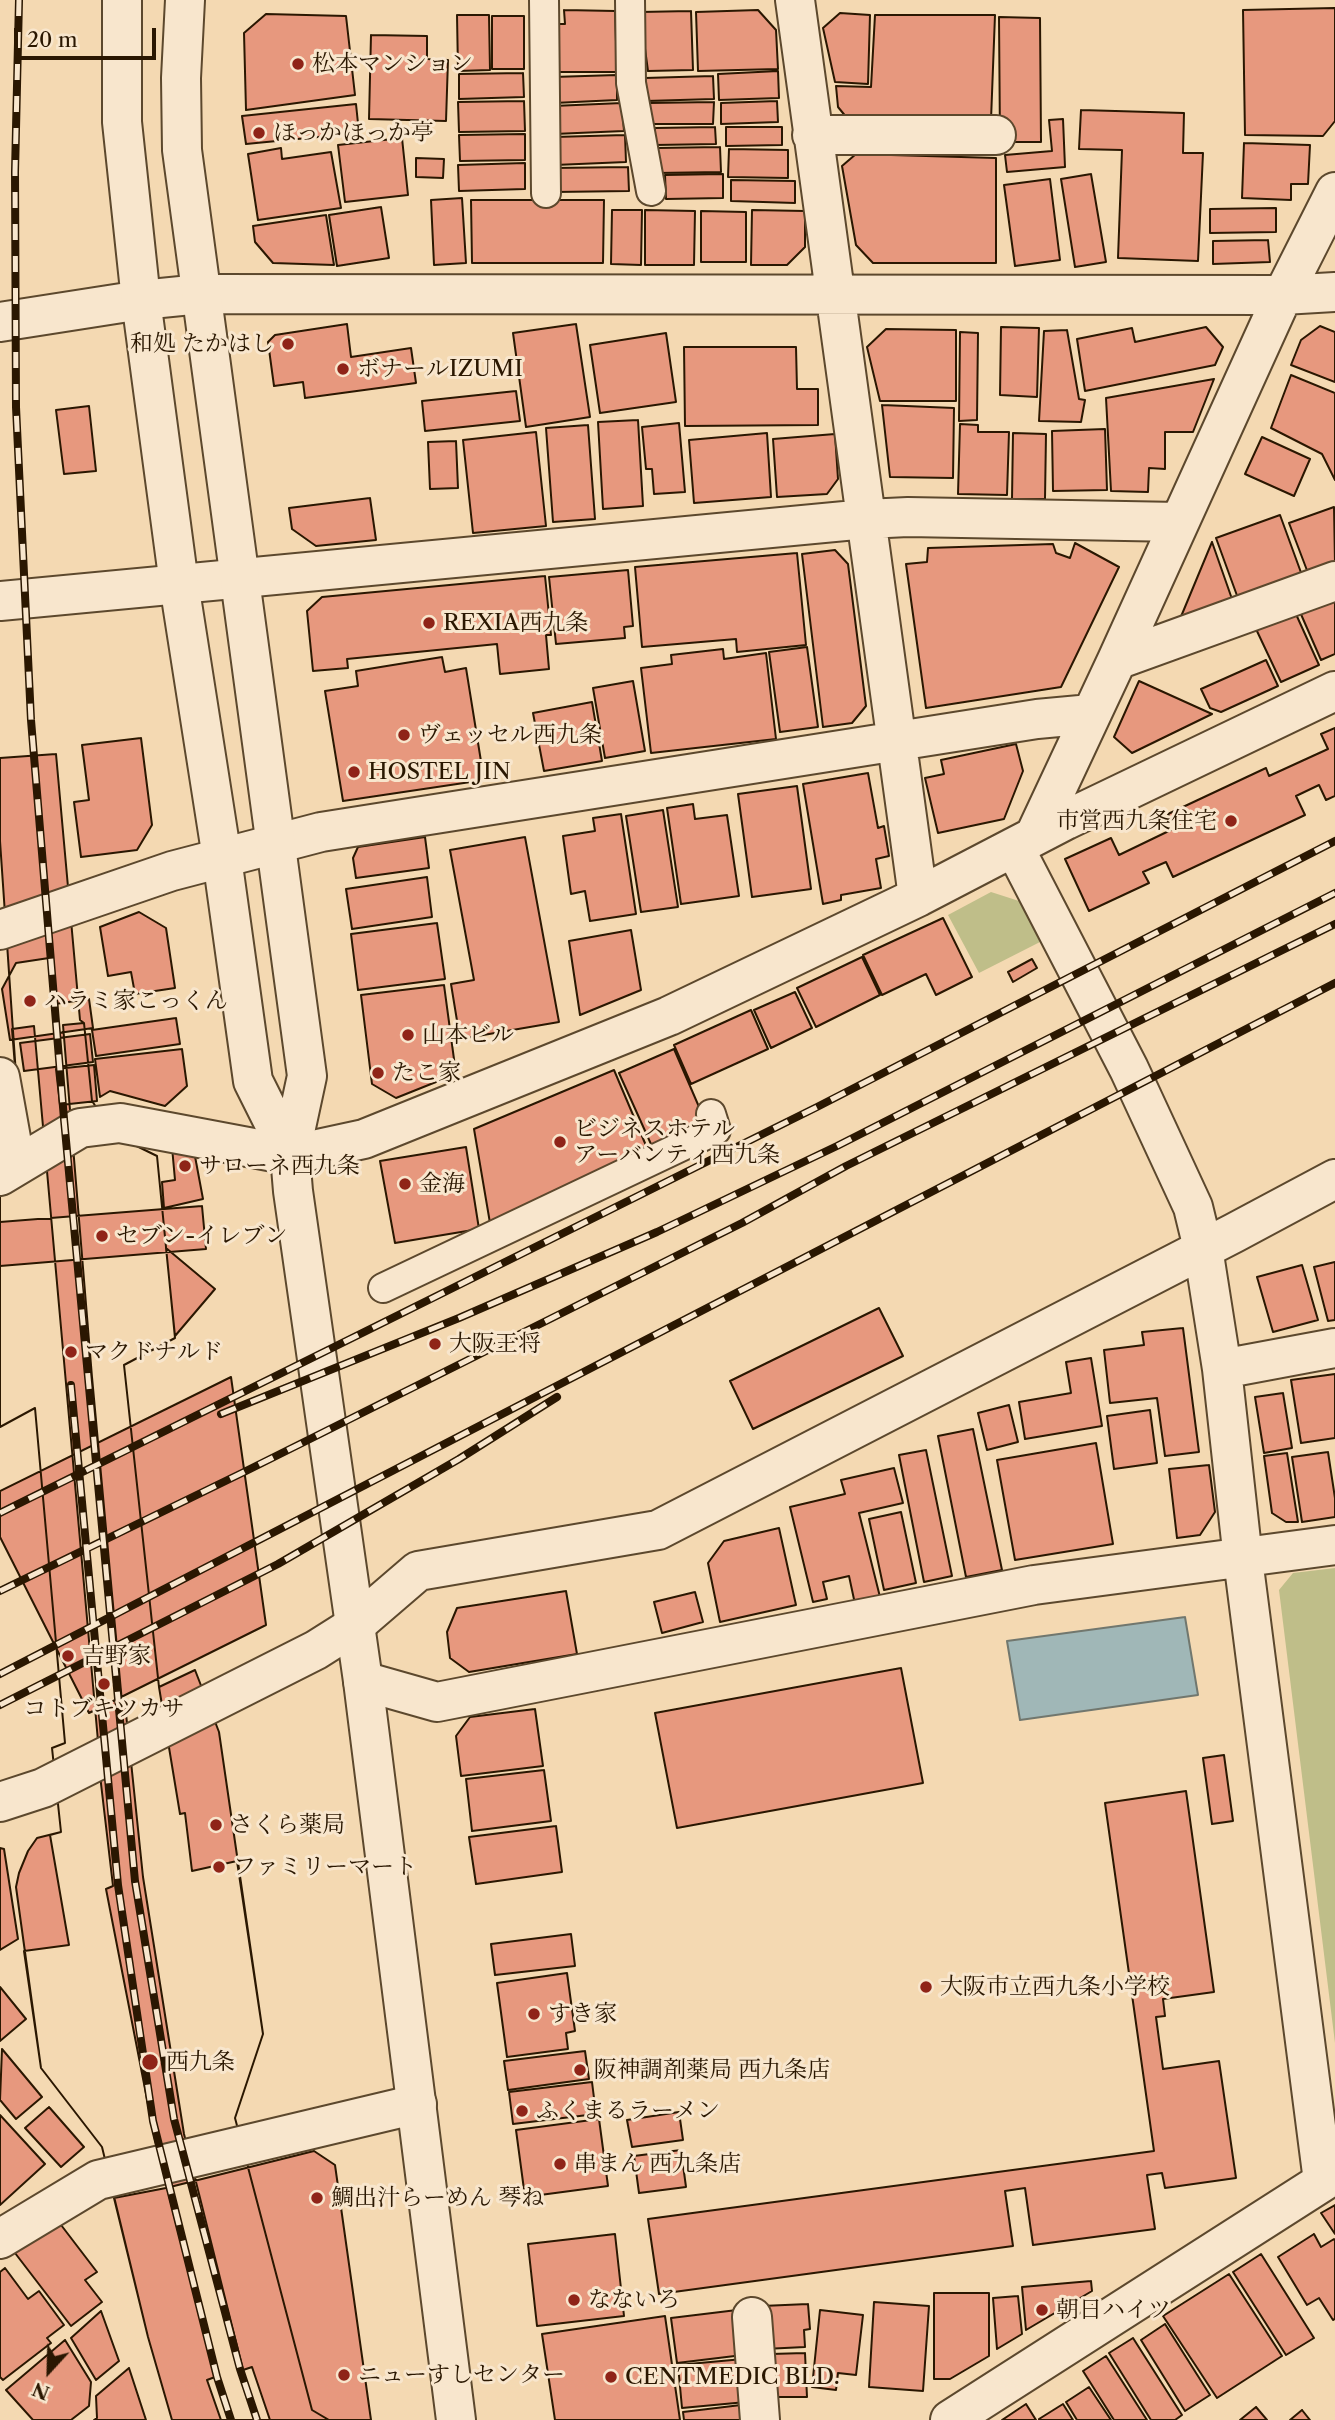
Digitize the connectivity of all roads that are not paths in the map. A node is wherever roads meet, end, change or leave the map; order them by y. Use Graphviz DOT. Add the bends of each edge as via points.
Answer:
graph roads {
  1 [pos="122,0"];
  2 [pos="185,0"];
  3 [pos="544,0"];
  4 [pos="629,0"];
  5 [pos="794,0"];
  6 [pos="812,135"];
  7 [pos="996,135"];
  8 [pos="651,191"];
  9 [pos="546,192"];
  10 [pos="1335,192"];
  11 [pos="1335,292"];
  12 [pos="201,294"];
  13 [pos="836,294"];
  14 [pos="1283,295"];
  15 [pos="141,300"];
  16 [pos="0,323"];
  17 [pos="866,519"];
  18 [pos="1179,522"];
  19 [pos="240,577"];
  20 [pos="1335,581"];
  21 [pos="179,584"];
  22 [pos="0,601"];
  23 [pos="1117,660"];
  24 [pos="1335,691"];
  25 [pos="1091,715"];
  26 [pos="896,743"];
  27 [pos="1024,841"];
  28 [pos="274,844"];
  29 [pos="222,858"];
  30 [pos="918,897"];
  31 [pos="0,930"];
  32 [pos="0,1077"];
  33 [pos="712,1114"];
  34 [pos="290,1155"];
  35 [pos="8,1171"];
  36 [pos="1335,1179"];
  37 [pos="1203,1248"];
  38 [pos="383,1288"];
  39 [pos="1335,1348"];
  40 [pos="1222,1369"];
  41 [pos="1335,1545"];
  42 [pos="1243,1559"];
  43 [pos="354,1626"];
  44 [pos="363,1681"];
  45 [pos="0,1802"];
  46 [pos="417,2104"];
  47 [pos="1329,2177"];
  48 [pos="0,2239"];
  49 [pos="752,2317"];
  50 [pos="456,2420"];
  51 [pos="760,2420"];
  52 [pos="950,2420"];
  1 -- 15 [label="street" via="122,122"];
  2 -- 12 [label="street" via="182,150"];
  3 -- 9 [label="lane"];
  4 -- 8 [label="lane" via="631,83"];
  5 -- 6 [label="street"];
  6 -- 7 [label="street"];
  6 -- 13 [label="street"];
  10 -- 14 [label="street"];
  11 -- 14 [label="street"];
  12 -- 13 [label="street"];
  12 -- 15 [label="street"];
  12 -- 19 [label="street"];
  13 -- 14 [label="street"];
  13 -- 17 [label="street"];
  14 -- 18 [label="street"];
  15 -- 16 [label="street"];
  15 -- 21 [label="street"];
  17 -- 18 [label="street"];
  17 -- 19 [label="street"];
  17 -- 26 [label="street"];
  18 -- 23 [label="street"];
  19 -- 21 [label="street"];
  19 -- 28 [label="street"];
  20 -- 23 [label="street"];
  21 -- 22 [label="street"];
  21 -- 29 [label="street"];
  23 -- 25 [label="street"];
  24 -- 27 [label="street"];
  25 -- 26 [label="street" via="1037,719"];
  25 -- 27 [label="street"];
  26 -- 28 [label="street" via="335,830"];
  26 -- 30 [label="street"];
  27 -- 30 [label="street"];
  27 -- 37 [label="street" via="1193,1207"];
  28 -- 29 [label="street"];
  28 -- 34 [label="street" via="307,1076"];
  29 -- 31 [label="street"];
  29 -- 34 [label="street" via="253,1080"];
  30 -- 34 [label="street" via="669,1016 364,1139"];
  32 -- 35 [label="street"];
  33 -- 38 [label="lane" via="716,1130"];
  34 -- 35 [label="street" via="120,1122 80,1128"];
  34 -- 43 [label="street"];
  36 -- 37 [label="street"];
  37 -- 40 [label="street"];
  37 -- 43 [label="street" via="658,1530 418,1571"];
  39 -- 40 [label="street"];
  40 -- 42 [label="street"];
  41 -- 42 [label="street"];
  42 -- 44 [label="street" via="1034,1585 437,1702"];
  42 -- 47 [label="street"];
  43 -- 44 [label="street"];
  43 -- 45 [label="street" via="282,1668 55,1782"];
  44 -- 46 [label="street"];
  46 -- 48 [label="street" via="98,2180"];
  46 -- 50 [label="street"];
  47 -- 52 [label="street"];
  49 -- 51 [label="street"];
}
